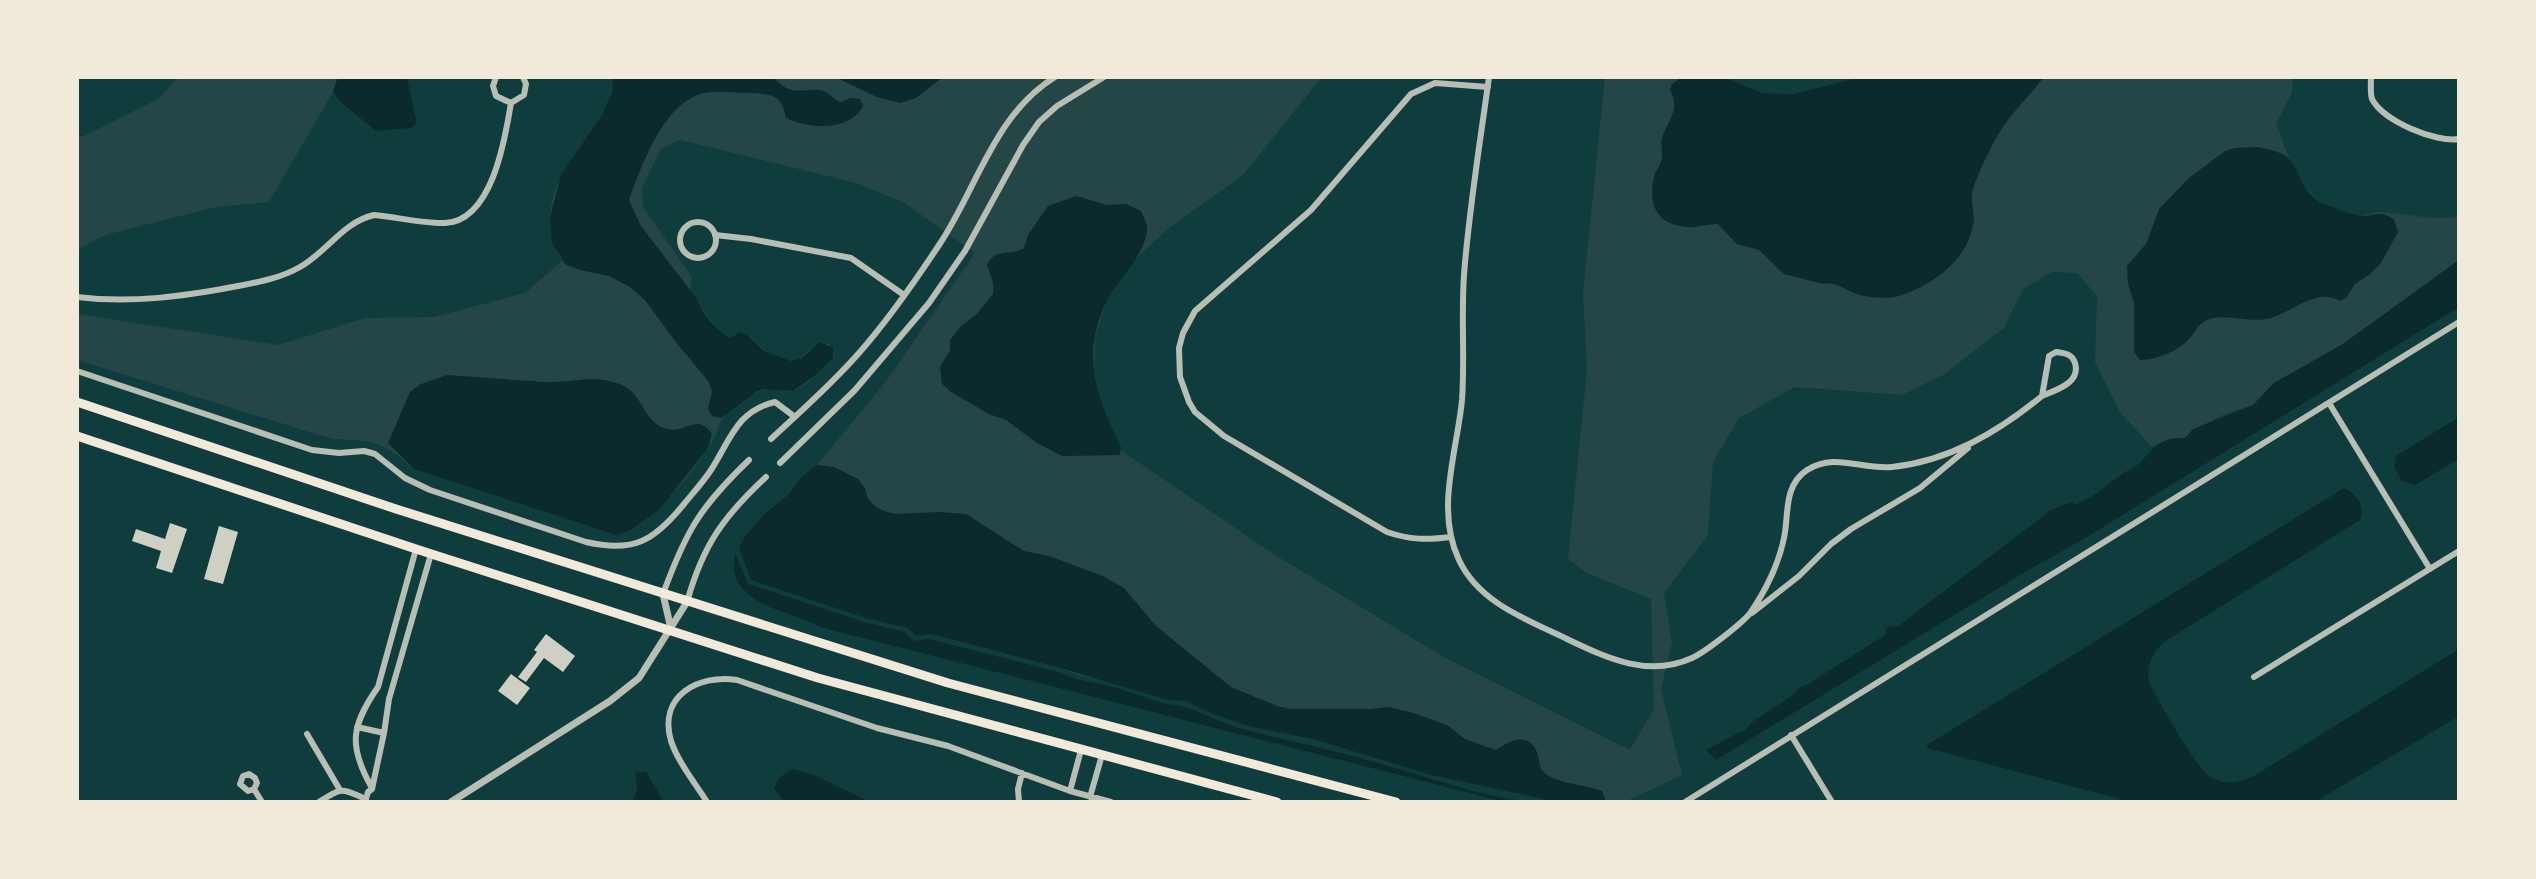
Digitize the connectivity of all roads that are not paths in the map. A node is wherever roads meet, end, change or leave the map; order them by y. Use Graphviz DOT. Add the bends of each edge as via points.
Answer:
graph roads {
  1 [pos="496,77"];
  2 [pos="523,77"];
  3 [pos="1055,77"];
  4 [pos="1104,77"];
  5 [pos="1489,77"];
  6 [pos="2371,77"];
  7 [pos="1488,87"];
  8 [pos="510,103"];
  9 [pos="2459,139"];
  10 [pos="715,235"];
  11 [pos="904,295"];
  12 [pos="77,297"];
  13 [pos="2459,322"];
  14 [pos="77,371"];
  15 [pos="2042,396"];
  16 [pos="77,402"];
  17 [pos="2329,403"];
  18 [pos="795,417"];
  19 [pos="77,436"];
  20 [pos="771,439"];
  21 [pos="1972,445"];
  22 [pos="749,460"];
  23 [pos="780,463"];
  24 [pos="766,477"];
  25 [pos="1451,537"];
  26 [pos="416,549"];
  27 [pos="2459,551"];
  28 [pos="431,554"];
  29 [pos="2430,569"];
  30 [pos="663,594"];
  31 [pos="687,602"];
  32 [pos="1749,615"];
  33 [pos="671,629"];
  34 [pos="381,674"];
  35 [pos="2254,677"];
  36 [pos="395,679"];
  37 [pos="357,727"];
  38 [pos="384,733"];
  39 [pos="307,734"];
  40 [pos="1791,735"];
  41 [pos="1082,750"];
  42 [pos="1102,755"];
  43 [pos="1022,774"];
  44 [pos="254,789"];
  45 [pos="372,789"];
  46 [pos="340,790"];
  47 [pos="1070,791"];
  48 [pos="1090,797"];
  49 [pos="365,801"];
  50 [pos="262,802"];
  51 [pos="319,802"];
  52 [pos="451,802"];
  53 [pos="707,802"];
  54 [pos="1019,802"];
  55 [pos="1111,802"];
  56 [pos="1277,802"];
  57 [pos="1396,802"];
  58 [pos="1685,802"];
  59 [pos="1832,802"];
  1 -- 8 [label="street" via="496,96"];
  2 -- 8 [label="street" via="524,94"];
  3 -- 11 [label="street" via="1006,123 942,241"];
  4 -- 23 [label="street" via="1039,122 965,251 929,303 855,390"];
  5 -- 7 [label="street"];
  6 -- 9 [label="street" via="2372,98 2389,118 2433,137"];
  7 -- 25 [label="street" via="1465,266 1462,396 1448,512"];
  7 -- 25 [label="street" via="1435,83 1410,94 1311,210 1195,311 1183,333 1178,363 1189,402 1203,421 1224,436 1387,532 1419,540"];
  8 -- 12 [label="street" via="489,188 480,204 455,222 374,215 351,225 302,267 276,277 177,296 132,300"];
  10 -- 10 [label="street" via="709,225 697,222 682,230 680,242 685,253 701,258 715,247"];
  10 -- 11 [label="street" via="851,258"];
  11 -- 18 [label="street" via="857,355"];
  13 -- 17 [label="street"];
  14 -- 18 [label="street" via="312,450 375,454 405,478 430,490 613,547 636,544 659,531 710,471 730,434 761,405 775,402"];
  15 -- 15 [label="street" via="2070,383 2076,375 2072,357 2056,352 2049,356"];
  15 -- 21 [label="street"];
  16 -- 30 [label="main road"];
  17 -- 29 [label="street"];
  17 -- 40 [label="street"];
  18 -- 20 [label="street"];
  19 -- 26 [label="main road"];
  21 -- 32 [label="street" via="1920,488 1831,544"];
  21 -- 32 [label="street" via="1891,467 1830,460 1803,473 1788,498 1778,559"];
  22 -- 30 [label="street" via="700,513 679,550"];
  24 -- 31 [label="street" via="716,531"];
  25 -- 32 [label="street" via="1467,574 1509,612 1628,665 1667,666 1693,657"];
  26 -- 28 [label="main road"];
  26 -- 34 [label="street"];
  27 -- 29 [label="street"];
  28 -- 33 [label="main road"];
  28 -- 36 [label="street"];
  29 -- 35 [label="street"];
  30 -- 31 [label="main road"];
  30 -- 33 [label="street"];
  31 -- 33 [label="street"];
  31 -- 57 [label="main road" via="948,683"];
  33 -- 41 [label="main road" via="818,678"];
  33 -- 52 [label="street" via="639,678 613,699"];
  34 -- 36 [label="street"];
  34 -- 37 [label="street"];
  36 -- 38 [label="street"];
  37 -- 38 [label="street"];
  37 -- 45 [label="street" via="356,751"];
  38 -- 45 [label="street"];
  39 -- 46 [label="street"];
  40 -- 58 [label="street"];
  40 -- 59 [label="street"];
  41 -- 42 [label="main road"];
  41 -- 47 [label="street"];
  42 -- 48 [label="street"];
  42 -- 56 [label="main road"];
  43 -- 47 [label="street"];
  43 -- 53 [label="street" via="737,680 709,679 695,684 676,701 668,727 676,753"];
  43 -- 54 [label="street"];
  44 -- 50 [label="street"];
  45 -- 49 [label="street"];
  46 -- 49 [label="street"];
  46 -- 51 [label="street"];
  47 -- 48 [label="street"];
  48 -- 55 [label="street"];
}
